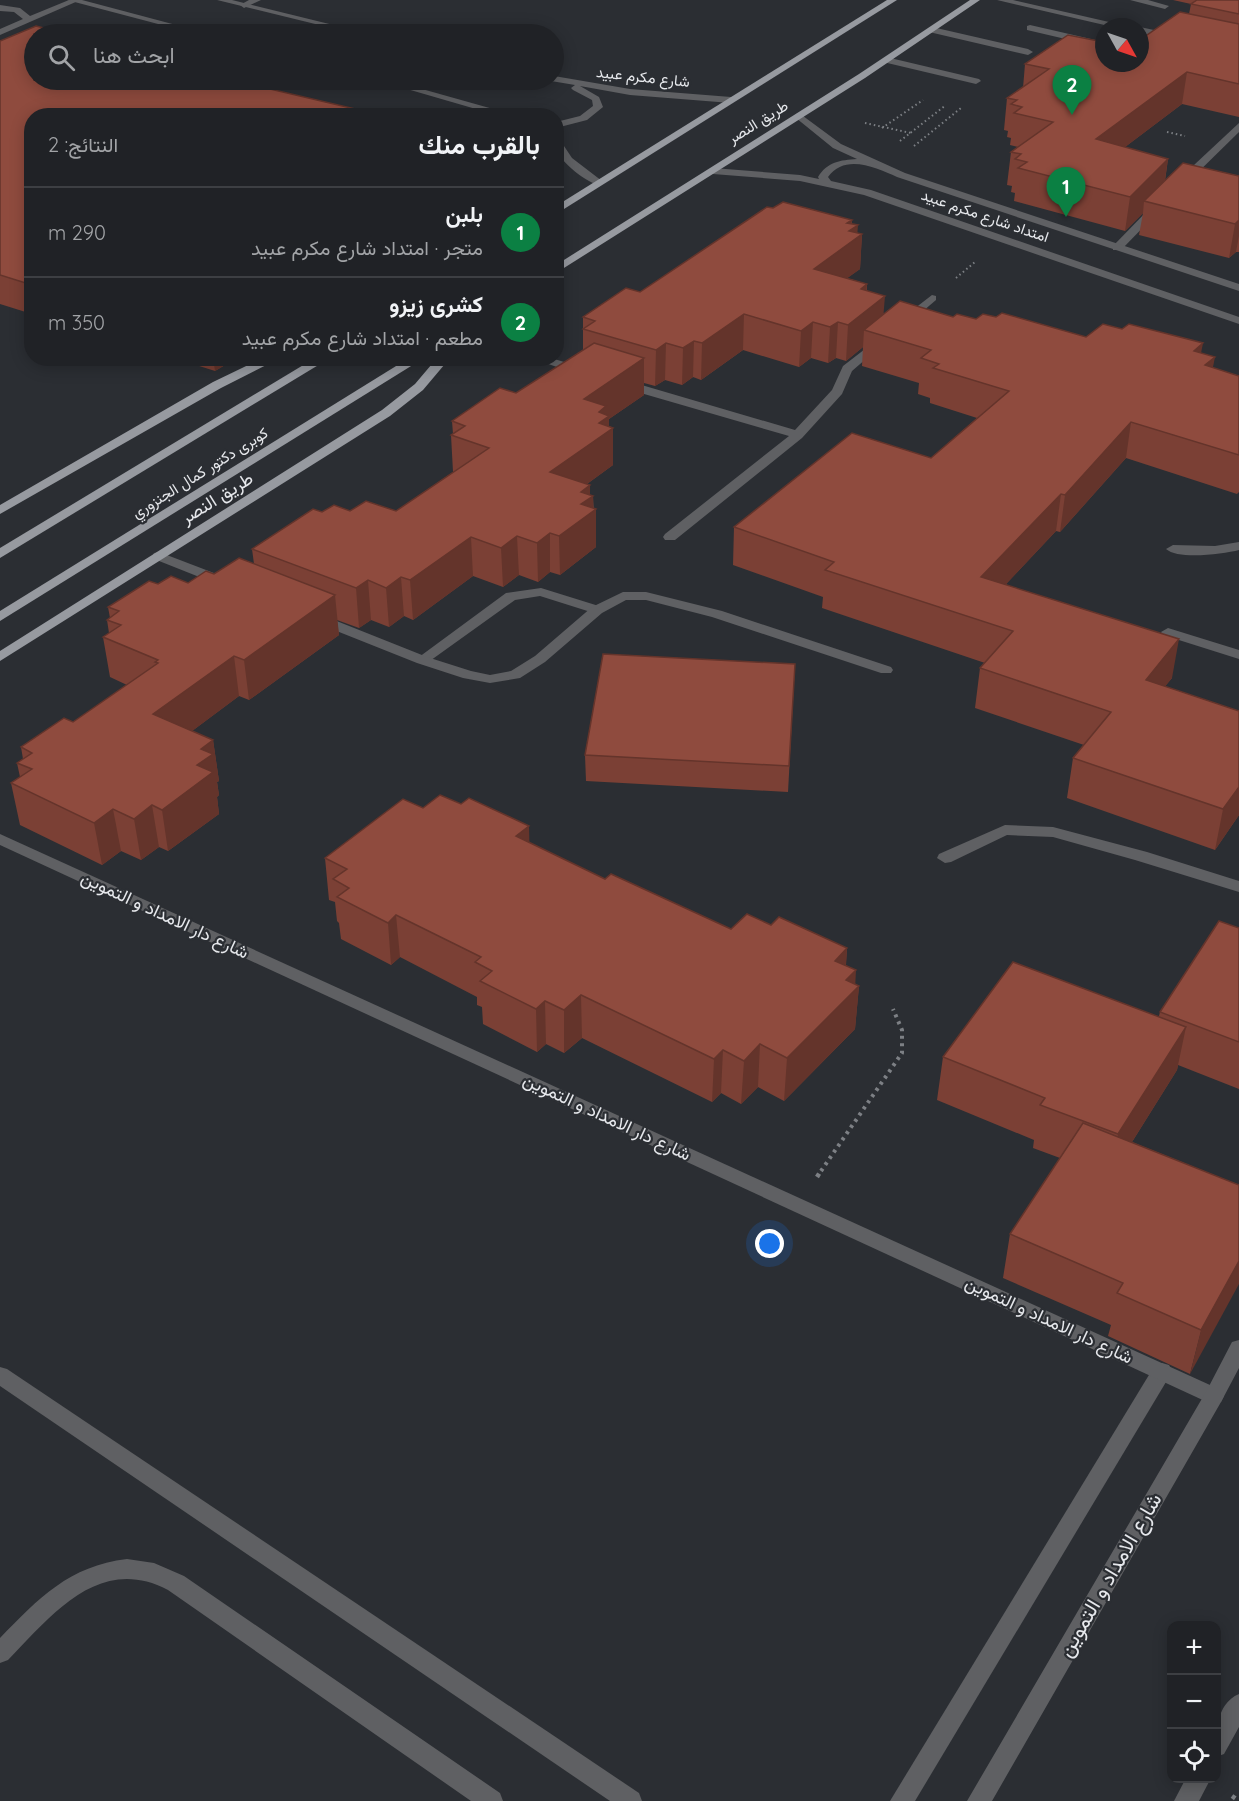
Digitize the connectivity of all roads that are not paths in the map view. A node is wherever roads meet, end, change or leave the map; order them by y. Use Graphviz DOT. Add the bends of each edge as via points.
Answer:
graph roads {
  1 [pos="7,0"];
  2 [pos="73,0"];
  3 [pos="222,0"];
  4 [pos="257,0"];
  5 [pos="894,0"];
  6 [pos="976,0"];
  7 [pos="1001,0"];
  8 [pos="1134,0"];
  9 [pos="0,3"];
  10 [pos="244,6"];
  11 [pos="1166,6"];
  12 [pos="0,8"];
  13 [pos="28,20"];
  14 [pos="1095,20"];
  15 [pos="166,24"];
  16 [pos="322,24"];
  17 [pos="1030,28"];
  18 [pos="932,30"];
  19 [pos="0,32"];
  20 [pos="1149,33"];
  21 [pos="1186,40"];
  22 [pos="1095,43"];
  23 [pos="1028,52"];
  24 [pos="886,60"];
  25 [pos="976,81"];
  26 [pos="564,82"];
  27 [pos="564,84"];
  28 [pos="418,90"];
  29 [pos="731,100"];
  30 [pos="484,108"];
  31 [pos="799,116"];
  32 [pos="564,124"];
  33 [pos="1239,126"];
  34 [pos="564,154"];
  35 [pos="870,162"];
  36 [pos="713,171"];
  37 [pos="826,182"];
  38 [pos="598,183"];
  39 [pos="564,205"];
  40 [pos="1117,248"];
  41 [pos="564,265"];
  42 [pos="1239,288"];
  43 [pos="932,298"];
  44 [pos="1239,321"];
  45 [pos="257,366"];
  46 [pos="311,366"];
  47 [pos="407,366"];
  48 [pos="437,366"];
  49 [pos="564,366"];
  50 [pos="594,375"];
  51 [pos="616,382"];
  52 [pos="798,435"];
  53 [pos="0,510"];
  54 [pos="670,537"];
  55 [pos="1239,546"];
  56 [pos="1173,549"];
  57 [pos="0,554"];
  58 [pos="159,556"];
  59 [pos="236,587"];
  60 [pos="597,609"];
  61 [pos="301,612"];
  62 [pos="0,617"];
  63 [pos="1168,632"];
  64 [pos="1239,655"];
  65 [pos="0,657"];
  66 [pos="422,660"];
  67 [pos="885,670"];
  68 [pos="0,839"];
  69 [pos="945,858"];
  70 [pos="1239,887"];
  71 [pos="1239,1348"];
  72 [pos="1161,1371"];
  73 [pos="0,1375"];
  74 [pos="1214,1396"];
  75 [pos="0,1653"];
  76 [pos="1239,1705"];
  77 [pos="1221,1737"];
  78 [pos="1197,1783"];
  79 [pos="491,1801"];
  80 [pos="630,1801"];
  81 [pos="902,1801"];
  82 [pos="979,1801"];
  83 [pos="1186,1801"];
  1 -- 9 [label="street"];
  2 -- 13 [label="street"];
  2 -- 15 [label="street"];
  3 -- 10 [label="street"];
  4 -- 10 [label="street"];
  5 -- 29 [label="highway, طريق النصر"];
  6 -- 18 [label="highway, طريق النصر"];
  7 -- 14 [label="street"];
  8 -- 11 [label="street"];
  10 -- 16 [label="street"];
  12 -- 13 [label="street" via="19,11"];
  13 -- 19 [label="street"];
  17 -- 22 [label="street"];
  18 -- 23 [label="street"];
  18 -- 24 [label="highway, طريق النصر"];
  20 -- 21 [label="street"];
  24 -- 25 [label="street"];
  24 -- 31 [label="highway, طريق النصر"];
  26 -- 29 [label="street, شارع مكرم عبيد"];
  27 -- 32 [label="street" via="596,99 598,107 590,116"];
  28 -- 30 [label="street"];
  29 -- 38 [label="highway, طريق النصر"];
  31 -- 35 [label="street, امتداد شارع مكرم عبيد" via="824,138"];
  31 -- 36 [label="highway, طريق النصر"];
  33 -- 40 [label="street"];
  34 -- 38 [label="street"];
  35 -- 37 [label="street" via="837,165 825,173"];
  35 -- 40 [label="street, امتداد شارع مكرم عبيد"];
  36 -- 37 [label="street, امتداد شارع مكرم عبيد"];
  36 -- 41 [label="highway, طريق النصر"];
  37 -- 44 [label="street, امتداد شارع مكرم عبيد" via="867,192"];
  38 -- 39 [label="highway, طريق النصر"];
  40 -- 42 [label="street, امتداد شارع مكرم عبيد"];
  43 -- 52 [label="street" via="847,369 837,391"];
  45 -- 53 [label="highway" via="217,385"];
  46 -- 57 [label="highway, كوبرى دكتور كمال الجنزوري"];
  47 -- 62 [label="highway, كوبرى دكتور كمال الجنزوري"];
  48 -- 58 [label="highway, طريق النصر" via="419,387 386,413"];
  49 -- 50 [label="street"];
  51 -- 52 [label="street"];
  52 -- 54 [label="street"];
  55 -- 56 [label="street" via="1200,552"];
  58 -- 59 [label="street"];
  58 -- 65 [label="highway, طريق النصر"];
  60 -- 66 [label="street" via="541,592 511,596"];
  60 -- 66 [label="street" via="540,659 515,675 490,679"];
  60 -- 67 [label="street" via="623,596 646,596"];
  61 -- 66 [label="street"];
  63 -- 64 [label="street"];
  68 -- 72 [label="street, شارع دار الامداد و التموين"];
  69 -- 70 [label="street" via="1005,830 1053,832"];
  71 -- 74 [label="street, شارع الامداد و التموين"];
  72 -- 74 [label="street, شارع دار الامداد و التموين"];
  72 -- 81 [label="street"];
  73 -- 80 [label="street"];
  74 -- 82 [label="street, شارع الامداد و التموين"];
  75 -- 79 [label="street" via="65,1588 93,1575 122,1569 151,1572 176,1583"];
  76 -- 77 [label="street"];
  78 -- 83 [label="street"];
}
